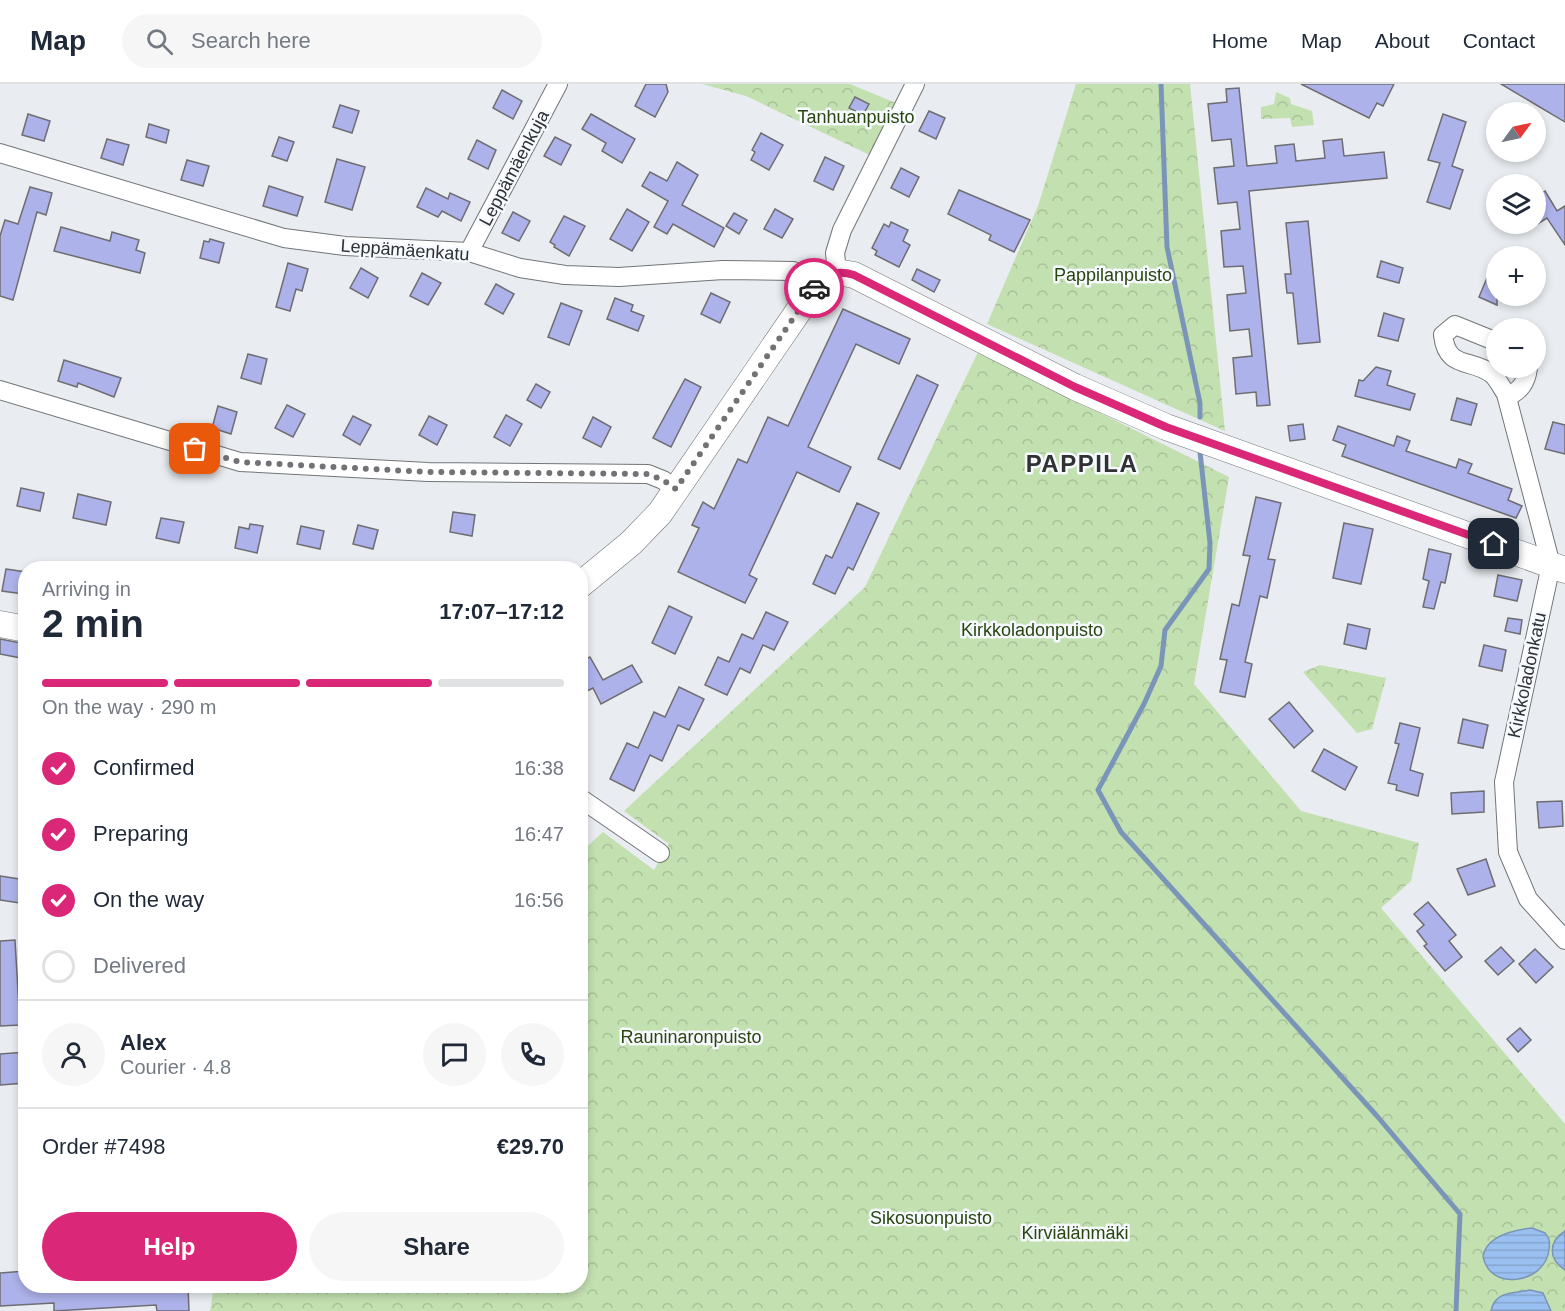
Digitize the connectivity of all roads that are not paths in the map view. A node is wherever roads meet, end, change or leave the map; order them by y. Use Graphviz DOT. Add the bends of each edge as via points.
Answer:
graph roads {
  1 [pos="558,84"];
  2 [pos="915,84"];
  3 [pos="0,153"];
  4 [pos="469,252"];
  5 [pos="827,278"];
  6 [pos="1486,338"];
  7 [pos="1486,372"];
  8 [pos="1494,378"];
  9 [pos="1527,378"];
  10 [pos="0,390"];
  11 [pos="1507,398"];
  12 [pos="676,489"];
  13 [pos="1558,567"];
  14 [pos="588,578"];
  15 [pos="0,624"];
  16 [pos="18,627"];
  17 [pos="588,804"];
  18 [pos="660,853"];
  19 [pos="1565,940"];
  1 -- 4 [label="street, Leppämäenkuja"];
  2 -- 5 [label="street" via="842,230"];
  3 -- 4 [label="street, Leppämäenkatu" via="284,238 345,246"];
  4 -- 5 [label="street, Leppämäenkatu" via="520,268 565,275 619,277 723,270 793,271"];
  5 -- 12 [label="street"];
  5 -- 13 [label="street" via="854,275 1075,387 1166,427"];
  6 -- 7 [label="street, Kirkkoladonkatu" via="1455,325 1443,335 1445,348 1456,360"];
  8 -- 11 [label="street, Kirkkoladonkatu"];
  9 -- 11 [label="street" via="1520,391"];
  10 -- 12 [label="street" via="240,462 428,472 648,474"];
  11 -- 13 [label="street, Kirkkoladonkatu"];
  12 -- 14 [label="street" via="642,532"];
  13 -- 19 [label="street, Kirkkoladonkatu" via="1504,782 1508,852 1528,899"];
  15 -- 16 [label="street"];
  17 -- 18 [label="street"];
}
